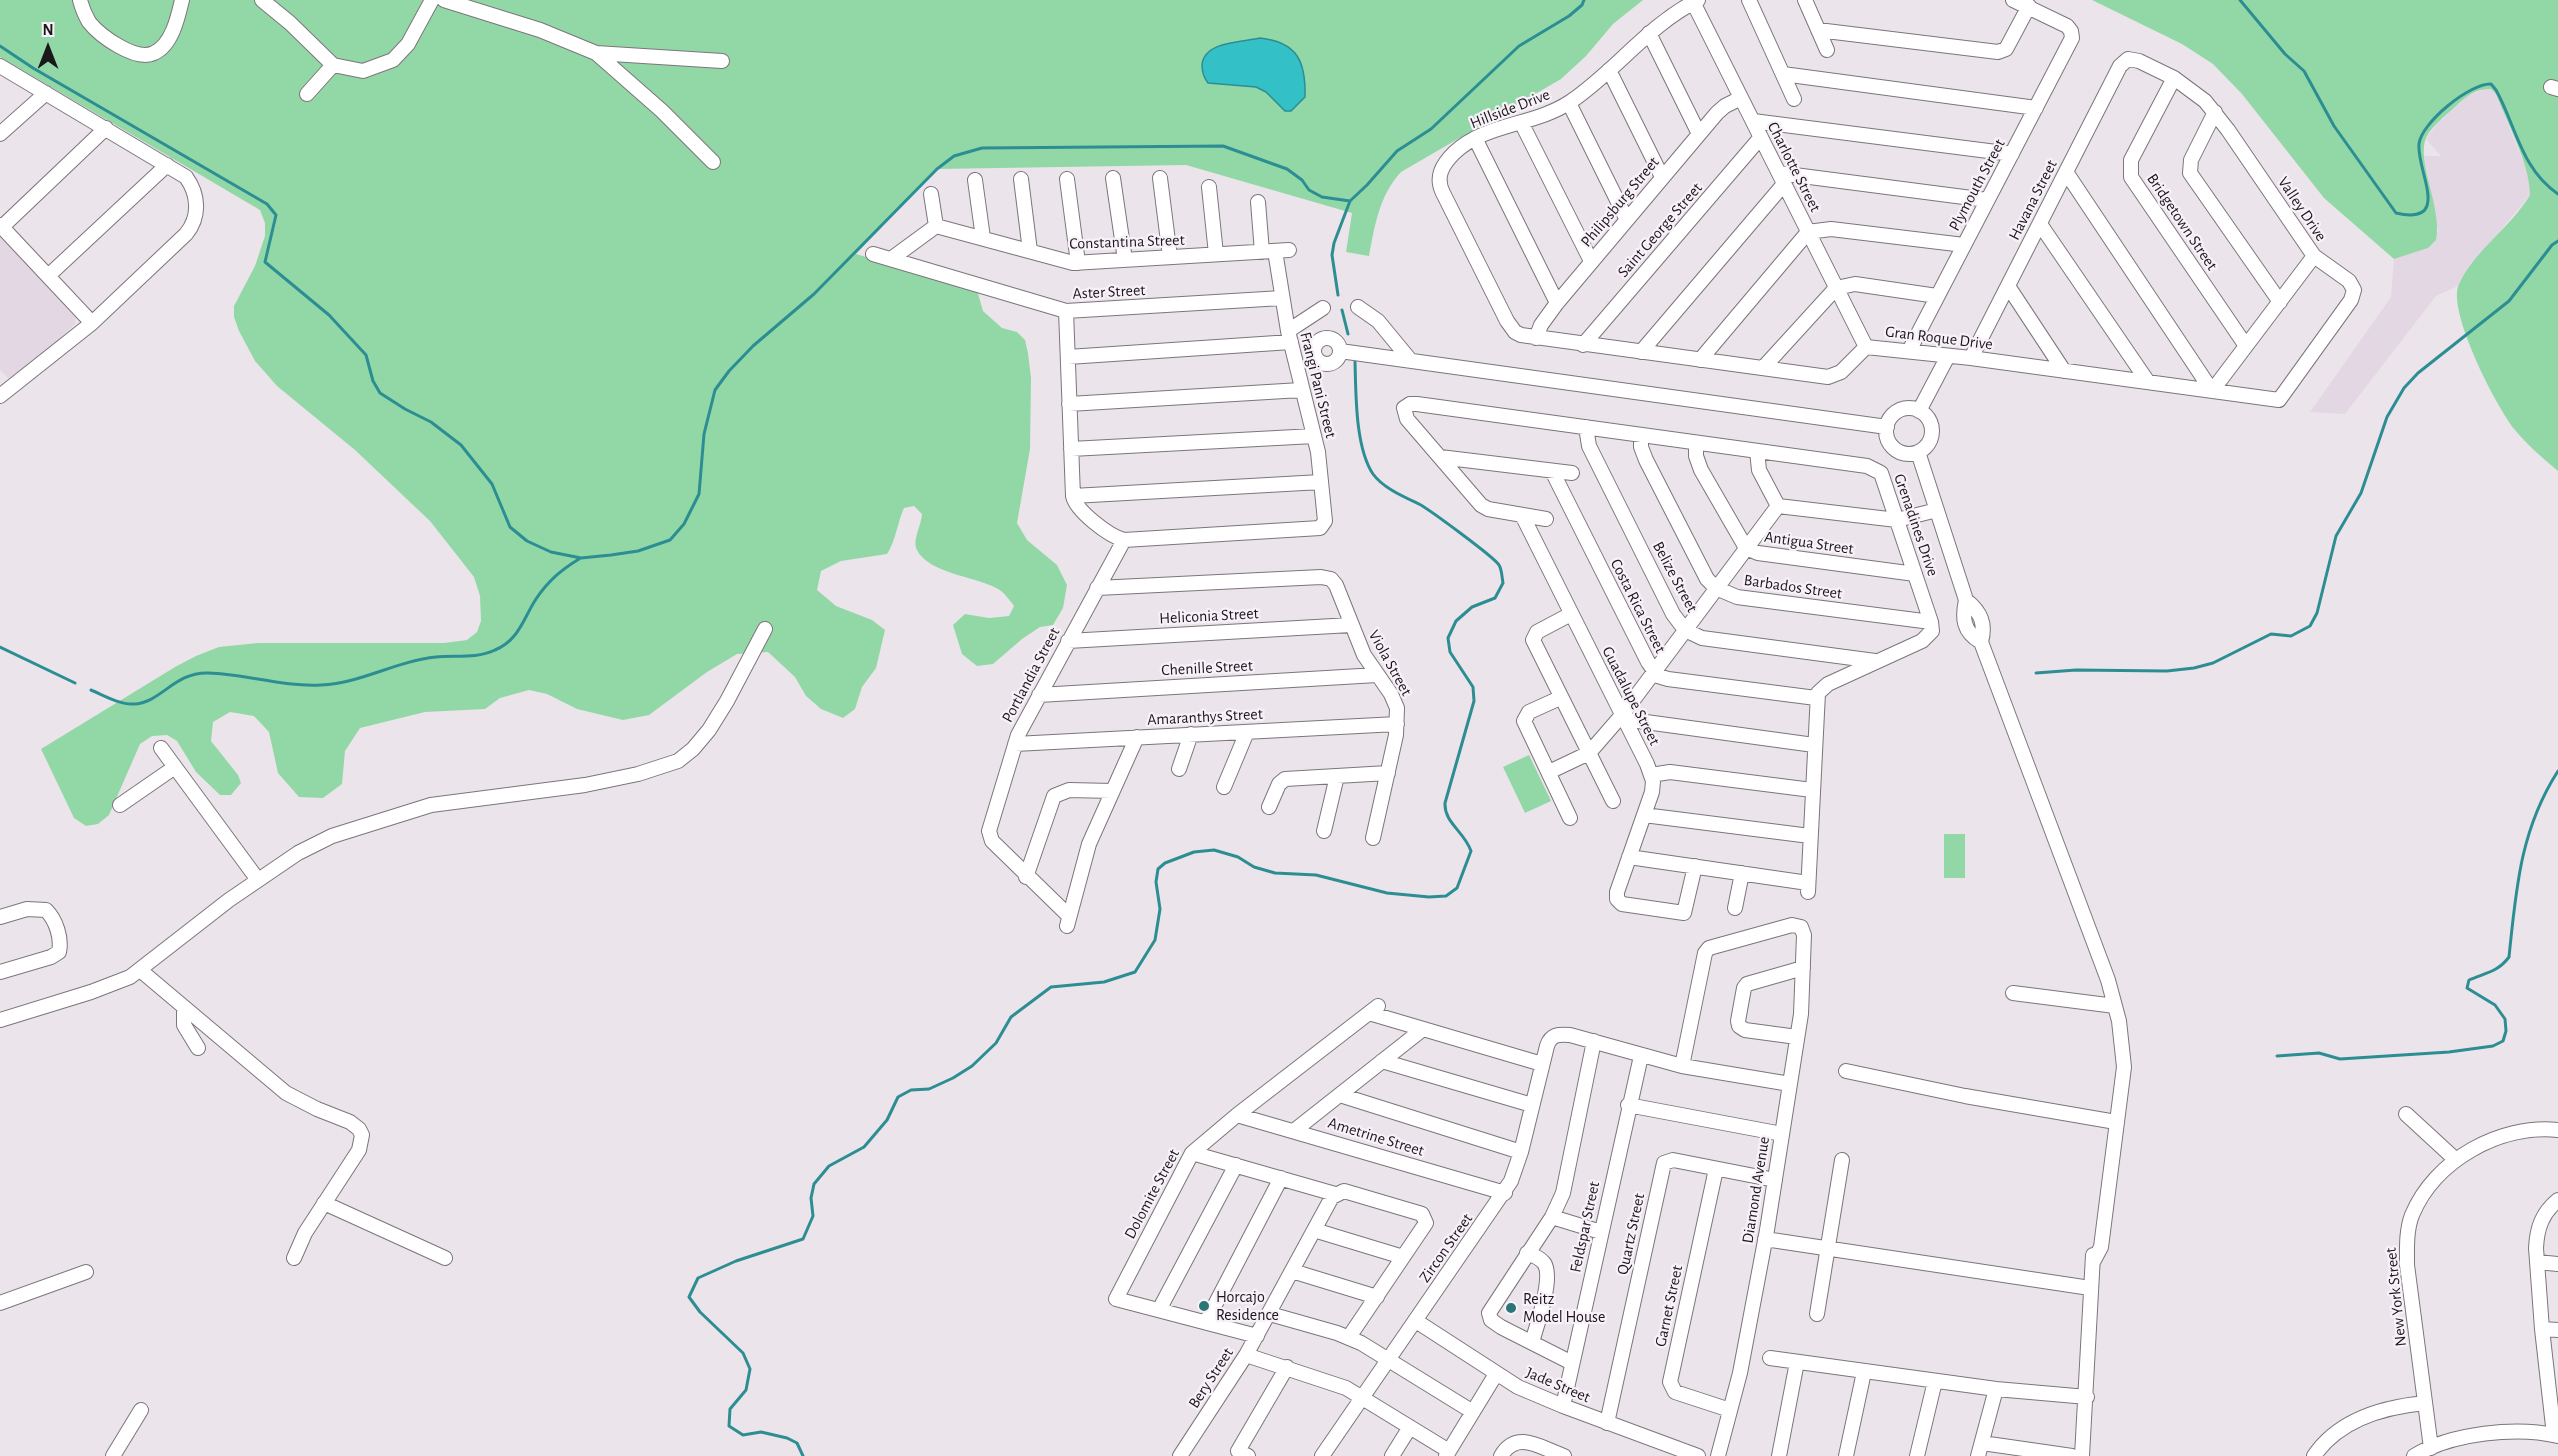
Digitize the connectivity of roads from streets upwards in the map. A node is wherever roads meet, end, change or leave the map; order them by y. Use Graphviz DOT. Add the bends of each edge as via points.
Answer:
graph roads {
  1 [pos="80,0"];
  2 [pos="182,0"];
  3 [pos="262,0"];
  4 [pos="432,0"];
  5 [pos="444,0"];
  6 [pos="1749,0"];
  7 [pos="1805,0"];
  8 [pos="2013,0"];
  9 [pos="1695,1"];
  10 [pos="2029,6"];
  11 [pos="1818,30"];
  12 [pos="1649,33"];
  13 [pos="1827,50"];
  14 [pos="596,53"];
  15 [pos="2128,59"];
  16 [pos="722,61"];
  17 [pos="333,65"];
  18 [pos="0,66"];
  19 [pos="1609,70"];
  20 [pos="1783,74"];
  21 [pos="2174,78"];
  22 [pos="46,93"];
  23 [pos="307,94"];
  24 [pos="1741,98"];
  25 [pos="1794,99"];
  26 [pos="1569,103"];
  27 [pos="2036,108"];
  28 [pos="2215,112"];
  29 [pos="1753,121"];
  30 [pos="1522,124"];
  31 [pos="106,128"];
  32 [pos="0,134"];
  33 [pos="1699,134"];
  34 [pos="1761,137"];
  35 [pos="1475,138"];
  36 [pos="2012,154"];
  37 [pos="713,162"];
  38 [pos="167,165"];
  39 [pos="2066,172"];
  40 [pos="1662,177"];
  41 [pos="1113,178"];
  42 [pos="1160,178"];
  43 [pos="1781,178"];
  44 [pos="1021,179"];
  45 [pos="1067,179"];
  46 [pos="975,180"];
  47 [pos="1209,187"];
  48 [pos="931,194"];
  49 [pos="1988,200"];
  50 [pos="1258,202"];
  51 [pos="1626,218"];
  52 [pos="2040,224"];
  53 [pos="1,226"];
  54 [pos="936,226"];
  55 [pos="1808,232"];
  56 [pos="983,238"];
  57 [pos="1964,245"];
  58 [pos="1030,251"];
  59 [pos="1275,251"];
  60 [pos="873,254"];
  61 [pos="1216,254"];
  62 [pos="2314,256"];
  63 [pos="1170,257"];
  64 [pos="891,259"];
  65 [pos="1125,260"];
  66 [pos="1591,261"];
  67 [pos="1078,263"];
  68 [pos="48,276"];
  69 [pos="2008,286"];
  70 [pos="1836,288"];
  71 [pos="1937,296"];
  72 [pos="1282,298"];
  73 [pos="2280,302"];
  74 [pos="1557,303"];
  75 [pos="1358,307"];
  76 [pos="1323,308"];
  77 [pos="1066,311"];
  78 [pos="92,324"];
  79 [pos="1536,338"];
  80 [pos="1291,343"];
  81 [pos="1583,345"];
  82 [pos="1866,346"];
  83 [pos="2246,346"];
  84 [pos="1909,351"];
  85 [pos="1641,352"];
  86 [pos="1948,356"];
  87 [pos="1068,357"];
  88 [pos="1971,358"];
  89 [pos="1700,360"];
  90 [pos="1411,361"];
  91 [pos="1763,368"];
  92 [pos="2064,371"];
  93 [pos="2148,382"];
  94 [pos="1301,390"];
  95 [pos="2212,391"];
  96 [pos="2,392"];
  97 [pos="2279,400"];
  98 [pos="1069,404"];
  99 [pos="1919,411"];
  100 [pos="1586,427"];
  101 [pos="1887,427"];
  102 [pos="1641,435"];
  103 [pos="1314,436"];
  104 [pos="1696,443"];
  105 [pos="1071,449"];
  106 [pos="1757,451"];
  107 [pos="1918,452"];
  108 [pos="1440,457"];
  109 [pos="1552,471"];
  110 [pos="1572,473"];
  111 [pos="1321,482"];
  112 [pos="1073,496"];
  113 [pos="1778,506"];
  114 [pos="1937,510"];
  115 [pos="1522,515"];
  116 [pos="1546,519"];
  117 [pos="1897,520"];
  118 [pos="1124,540"];
  119 [pos="1746,548"];
  120 [pos="1915,574"];
  121 [pos="1097,588"];
  122 [pos="1716,588"];
  123 [pos="1571,614"];
  124 [pos="1931,622"];
  125 [pos="1351,624"];
  126 [pos="765,629"];
  127 [pos="1685,630"];
  128 [pos="1068,641"];
  129 [pos="1877,662"];
  130 [pos="1654,672"];
  131 [pos="1377,675"];
  132 [pos="1039,695"];
  133 [pos="1560,698"];
  134 [pos="1816,698"];
  135 [pos="1623,717"];
  136 [pos="1397,724"];
  137 [pos="1247,732"];
  138 [pos="1191,734"];
  139 [pos="1137,737"];
  140 [pos="1015,744"];
  141 [pos="1814,745"];
  142 [pos="161,748"];
  143 [pos="1589,753"];
  144 [pos="175,767"];
  145 [pos="1179,769"];
  146 [pos="1549,772"];
  147 [pos="1388,773"];
  148 [pos="1651,775"];
  149 [pos="1336,776"];
  150 [pos="1224,787"];
  151 [pos="1812,790"];
  152 [pos="1112,791"];
  153 [pos="1614,801"];
  154 [pos="120,805"];
  155 [pos="1269,807"];
  156 [pos="1644,815"];
  157 [pos="1570,818"];
  158 [pos="1324,831"];
  159 [pos="1810,836"];
  160 [pos="1373,838"];
  161 [pos="1629,857"];
  162 [pos="1695,866"];
  163 [pos="1742,873"];
  164 [pos="1026,877"];
  165 [pos="258,880"];
  166 [pos="1735,908"];
  167 [pos="0,916"];
  168 [pos="1803,968"];
  169 [pos="140,970"];
  170 [pos="0,972"];
  171 [pos="2013,993"];
  172 [pos="2115,1006"];
  173 [pos="184,1007"];
  174 [pos="0,1020"];
  175 [pos="1423,1029"];
  176 [pos="1797,1038"];
  177 [pos="1594,1041"];
  178 [pos="198,1048"];
  179 [pos="2122,1051"];
  180 [pos="1641,1056"];
  181 [pos="1382,1061"];
  182 [pos="1542,1064"];
  183 [pos="1682,1066"];
  184 [pos="1846,1071"];
  185 [pos="1790,1084"];
  186 [pos="1340,1095"];
  187 [pos="1628,1105"];
  188 [pos="1532,1106"];
  189 [pos="2406,1114"];
  190 [pos="1237,1115"];
  191 [pos="2110,1121"];
  192 [pos="1295,1130"];
  193 [pos="2558,1130"];
  194 [pos="1782,1134"];
  195 [pos="1192,1152"];
  196 [pos="1521,1152"];
  197 [pos="1842,1160"];
  198 [pos="2456,1160"];
  199 [pos="1236,1165"];
  200 [pos="1716,1169"];
  201 [pos="1281,1178"];
  202 [pos="1775,1180"];
  203 [pos="1337,1193"];
  204 [pos="1504,1193"];
  205 [pos="2558,1200"];
  206 [pos="324,1203"];
  207 [pos="1552,1217"];
  208 [pos="1314,1230"];
  209 [pos="1601,1232"];
  210 [pos="1766,1234"];
  211 [pos="1828,1244"];
  212 [pos="1527,1253"];
  213 [pos="1403,1257"];
  214 [pos="294,1258"];
  215 [pos="445,1258"];
  216 [pos="2093,1262"];
  217 [pos="2537,1262"];
  218 [pos="2558,1264"];
  219 [pos="1292,1271"];
  220 [pos="86,1272"];
  221 [pos="2090,1284"];
  222 [pos="1377,1297"];
  223 [pos="0,1304"];
  224 [pos="1159,1310"];
  225 [pos="1270,1314"];
  226 [pos="1818,1314"];
  227 [pos="1416,1321"];
  228 [pos="1206,1323"];
  229 [pos="2542,1329"];
  230 [pos="2558,1330"];
  231 [pos="1257,1336"];
  232 [pos="1349,1337"];
  233 [pos="1532,1342"];
  234 [pos="1246,1354"];
  235 [pos="1770,1358"];
  236 [pos="1389,1360"];
  237 [pos="1797,1362"];
  238 [pos="1572,1363"];
  239 [pos="1287,1367"];
  240 [pos="1864,1372"];
  241 [pos="1496,1374"];
  242 [pos="1935,1381"];
  243 [pos="1996,1389"];
  244 [pos="1363,1398"];
  245 [pos="2087,1398"];
  246 [pos="2425,1402"];
  247 [pos="1563,1406"];
  248 [pos="141,1410"];
  249 [pos="1730,1410"];
  250 [pos="1473,1412"];
  251 [pos="1607,1423"];
  252 [pos="1410,1427"];
  253 [pos="2556,1435"];
  254 [pos="2431,1448"];
  255 [pos="1980,1450"];
  256 [pos="1448,1454"];
  257 [pos="113,1456"];
  258 [pos="1180,1456"];
  259 [pos="1248,1456"];
  260 [pos="1322,1456"];
  261 [pos="1392,1456"];
  262 [pos="1501,1456"];
  263 [pos="1564,1456"];
  264 [pos="1698,1456"];
  265 [pos="1718,1456"];
  266 [pos="1779,1456"];
  267 [pos="1846,1456"];
  268 [pos="1917,1456"];
  269 [pos="2072,1456"];
  270 [pos="2082,1456"];
  271 [pos="2314,1456"];
  272 [pos="2414,1456"];
  1 -- 2 [label="street" via="90,23 107,39 142,56 155,53 168,40"];
  3 -- 17 [label="street"];
  4 -- 17 [label="street" via="408,44 393,60 363,71"];
  5 -- 14 [label="street" via="540,30"];
  6 -- 20 [label="street"];
  7 -- 11 [label="street"];
  8 -- 10 [label="street"];
  9 -- 12 [label="street, Hillside Drive"];
  9 -- 24 [label="street, Charlotte Street"];
  10 -- 11 [label="street" via="2006,49 1998,52"];
  10 -- 27 [label="street, Plymouth Street" via="2067,26 2072,33"];
  11 -- 13 [label="street"];
  12 -- 19 [label="street, Hillside Drive"];
  12 -- 33 [label="street"];
  14 -- 16 [label="street"];
  14 -- 37 [label="street"];
  15 -- 21 [label="street, Valley Drive"];
  15 -- 39 [label="street, Havana Street" via="2120,66"];
  17 -- 23 [label="street"];
  18 -- 22 [label="street"];
  19 -- 26 [label="street, Hillside Drive"];
  19 -- 40 [label="street"];
  20 -- 25 [label="street"];
  20 -- 27 [label="street"];
  21 -- 28 [label="street, Valley Drive" via="2196,92"];
  21 -- 83 [label="street, Bridgetown Street" via="2131,160 2130,172"];
  22 -- 31 [label="street"];
  22 -- 32 [label="street"];
  24 -- 29 [label="street, Charlotte Street"];
  24 -- 33 [label="street, Philipsburg Street" via="1725,106"];
  26 -- 30 [label="street, Hillside Drive"];
  26 -- 51 [label="street"];
  27 -- 36 [label="street, Plymouth Street"];
  28 -- 62 [label="street, Valley Drive"];
  28 -- 73 [label="street" via="2191,160 2190,173"];
  29 -- 34 [label="street, Charlotte Street"];
  29 -- 36 [label="street"];
  30 -- 35 [label="street, Hillside Drive"];
  30 -- 66 [label="street"];
  31 -- 38 [label="street"];
  31 -- 53 [label="street"];
  33 -- 40 [label="street, Philipsburg Street"];
  34 -- 43 [label="street, Charlotte Street"];
  34 -- 81 [label="street, Saint George Street"];
  35 -- 74 [label="street"];
  35 -- 79 [label="street, Hillside Drive" via="1453,153 1441,169 1440,187 1507,321 1515,332"];
  36 -- 49 [label="street, Plymouth Street"];
  38 -- 68 [label="street"];
  38 -- 78 [label="street" via="191,184 195,194 194,224"];
  39 -- 52 [label="street, Havana Street"];
  39 -- 95 [label="street"];
  40 -- 51 [label="street, Philipsburg Street"];
  41 -- 65 [label="street"];
  42 -- 63 [label="street"];
  43 -- 49 [label="street"];
  43 -- 55 [label="street, Charlotte Street"];
  43 -- 85 [label="street"];
  44 -- 58 [label="street"];
  45 -- 67 [label="street"];
  46 -- 56 [label="street"];
  47 -- 61 [label="street"];
  48 -- 54 [label="street"];
  49 -- 57 [label="street, Plymouth Street"];
  50 -- 59 [label="street, Frangi Pani Street"];
  51 -- 66 [label="street, Philipsburg Street"];
  52 -- 69 [label="street, Havana Street"];
  52 -- 93 [label="street"];
  53 -- 68 [label="street"];
  54 -- 56 [label="street, Constantina Street"];
  54 -- 64 [label="street"];
  55 -- 57 [label="street" via="1831,229"];
  55 -- 70 [label="street, Charlotte Street"];
  55 -- 89 [label="street"];
  56 -- 58 [label="street, Constantina Street"];
  57 -- 71 [label="street, Plymouth Street"];
  58 -- 67 [label="street, Constantina Street"];
  59 -- 61 [label="street, Constantina Street"];
  59 -- 72 [label="street, Frangi Pani Street"];
  60 -- 64 [label="street, Aster Street"];
  61 -- 63 [label="street, Constantina Street"];
  62 -- 73 [label="street"];
  62 -- 97 [label="street, Valley Drive" via="2349,280 2354,294"];
  63 -- 65 [label="street, Constantina Street"];
  64 -- 77 [label="street, Aster Street"];
  65 -- 67 [label="street, Constantina Street"];
  66 -- 74 [label="street, Philipsburg Street"];
  68 -- 78 [label="street"];
  69 -- 88 [label="street, Havana Street"];
  69 -- 92 [label="street"];
  70 -- 71 [label="street" via="1855,284"];
  70 -- 82 [label="street, Charlotte Street"];
  70 -- 91 [label="street"];
  71 -- 84 [label="street, Plymouth Street"];
  72 -- 77 [label="street, Aster Street"];
  72 -- 80 [label="street, Frangi Pani Street"];
  73 -- 83 [label="street"];
  74 -- 79 [label="street, Philipsburg Street" via="1540,325"];
  75 -- 90 [label="street" via="1378,321"];
  76 -- 80 [label="street"];
  77 -- 87 [label="street"];
  78 -- 96 [label="street"];
  79 -- 81 [label="street, Gran Roque Drive"];
  80 -- 87 [label="street"];
  80 -- 90 [label="street" via="1314,352 1317,360 1325,364 1334,362 1340,351"];
  80 -- 94 [label="street, Frangi Pani Street"];
  81 -- 85 [label="street, Gran Roque Drive"];
  82 -- 84 [label="street, Gran Roque Drive"];
  82 -- 91 [label="street, Gran Roque Drive" via="1835,376"];
  83 -- 95 [label="street"];
  84 -- 86 [label="street, Gran Roque Drive"];
  85 -- 89 [label="street, Gran Roque Drive"];
  86 -- 88 [label="street, Gran Roque Drive"];
  86 -- 99 [label="street"];
  87 -- 98 [label="street"];
  88 -- 92 [label="street, Gran Roque Drive"];
  89 -- 91 [label="street, Gran Roque Drive"];
  90 -- 101 [label="street"];
  92 -- 93 [label="street, Gran Roque Drive"];
  93 -- 95 [label="street, Gran Roque Drive"];
  94 -- 98 [label="street"];
  94 -- 103 [label="street, Frangi Pani Street"];
  95 -- 97 [label="street, Gran Roque Drive"];
  98 -- 105 [label="street"];
  99 -- 101 [label="street" via="1901,410 1890,418"];
  99 -- 107 [label="street" via="1927,417 1932,431 1929,442"];
  100 -- 102 [label="street, Grenadines Drive"];
  100 -- 108 [label="street, Grenadines Drive" via="1410,404 1404,408 1407,419"];
  100 -- 127 [label="street, Belize Street" via="1589,446 1673,614"];
  101 -- 107 [label="street" via="1887,436 1895,449 1908,454"];
  102 -- 104 [label="street, Grenadines Drive"];
  102 -- 122 [label="street" via="1646,460 1707,579"];
  103 -- 105 [label="street"];
  103 -- 111 [label="street, Frangi Pani Street"];
  104 -- 106 [label="street, Grenadines Drive"];
  104 -- 119 [label="street, Antigua Street" via="1697,461"];
  105 -- 112 [label="street"];
  106 -- 113 [label="street" via="1759,470"];
  106 -- 117 [label="street, Grenadines Drive" via="1877,470"];
  107 -- 114 [label="street"];
  108 -- 109 [label="street"];
  108 -- 115 [label="street" via="1481,505"];
  109 -- 110 [label="street"];
  109 -- 130 [label="street, Costa Rica Street"];
  111 -- 112 [label="street"];
  111 -- 118 [label="street, Frangi Pani Street" via="1325,521 1323,526 1311,530"];
  112 -- 118 [label="street" via="1088,516"];
  113 -- 117 [label="street"];
  113 -- 119 [label="street"];
  114 -- 117 [label="street"];
  114 -- 172 [label="street" via="1966,600 1965,624 1981,642"];
  115 -- 116 [label="street"];
  115 -- 123 [label="street, Guadalupe Street"];
  117 -- 120 [label="street, Grenadines Drive"];
  118 -- 121 [label="street, Portlandia Street"];
  119 -- 120 [label="street, Antigua Street" via="1758,553"];
  119 -- 122 [label="street"];
  120 -- 124 [label="street, Grenadines Drive"];
  121 -- 125 [label="street, Viola Street" via="1321,577 1336,585"];
  121 -- 128 [label="street, Portlandia Street"];
  122 -- 124 [label="street, Barbados Street" via="1737,597"];
  122 -- 127 [label="street"];
  123 -- 133 [label="street" via="1533,637"];
  123 -- 135 [label="street, Guadalupe Street"];
  124 -- 129 [label="street" via="1932,631 1927,638"];
  125 -- 128 [label="street, Heliconia Street"];
  125 -- 131 [label="street, Viola Street"];
  126 -- 165 [label="street" via="709,730 678,761 585,785 404,812 332,836"];
  127 -- 129 [label="street, Belize Street" via="1702,638"];
  127 -- 130 [label="street"];
  128 -- 132 [label="street, Portlandia Street"];
  129 -- 134 [label="street" via="1823,686"];
  130 -- 134 [label="street, Costa Rica Street" via="1668,679"];
  130 -- 135 [label="street"];
  131 -- 132 [label="street, Chenille Street"];
  131 -- 136 [label="street, Viola Street" via="1394,701"];
  132 -- 140 [label="street, Portlandia Street"];
  133 -- 143 [label="street"];
  133 -- 146 [label="street" via="1524,717"];
  134 -- 141 [label="street"];
  135 -- 141 [label="street"];
  135 -- 143 [label="street"];
  135 -- 148 [label="street, Guadalupe Street"];
  136 -- 137 [label="street, Amaranthys Street"];
  136 -- 147 [label="street, Viola Street"];
  137 -- 138 [label="street, Amaranthys Street"];
  137 -- 150 [label="street"];
  138 -- 139 [label="street, Amaranthys Street"];
  138 -- 145 [label="street"];
  139 -- 140 [label="street, Amaranthys Street"];
  139 -- 152 [label="street"];
  140 -- 164 [label="street, Portlandia Street" via="990,835"];
  141 -- 151 [label="street"];
  142 -- 144 [label="street"];
  143 -- 146 [label="street"];
  143 -- 153 [label="street"];
  144 -- 154 [label="street"];
  144 -- 165 [label="street"];
  146 -- 157 [label="street"];
  147 -- 149 [label="street"];
  147 -- 160 [label="street, Viola Street"];
  148 -- 151 [label="street" via="1670,772"];
  148 -- 156 [label="street" via="1652,792"];
  149 -- 155 [label="street" via="1285,779"];
  149 -- 158 [label="street"];
  151 -- 159 [label="street"];
  152 -- 164 [label="street" via="1069,790 1054,796"];
  152 -- 164 [label="street" via="1089,844 1068,921"];
  156 -- 159 [label="street"];
  156 -- 161 [label="street"];
  159 -- 163 [label="street" via="1808,887"];
  161 -- 162 [label="street"];
  161 -- 162 [label="street" via="1617,899 1622,904 1684,913"];
  162 -- 163 [label="street"];
  163 -- 166 [label="street"];
  165 -- 169 [label="street"];
  167 -- 170 [label="street" via="27,909 46,910 61,943 59,951 51,957"];
  168 -- 176 [label="street, Diamond Avenue"];
  168 -- 176 [label="street" via="1748,984 1738,1021 1745,1030"];
  168 -- 183 [label="street, Diamond Avenue" via="1804,935 1801,927 1792,925 1708,948"];
  169 -- 173 [label="street"];
  169 -- 174 [label="street" via="107,987"];
  171 -- 172 [label="street"];
  172 -- 179 [label="street"];
  173 -- 178 [label="street" via="183,1025"];
  173 -- 206 [label="street" via="286,1093 359,1129 362,1143"];
  175 -- 181 [label="street"];
  175 -- 182 [label="street"];
  175 -- 190 [label="street, Dolomite Street" via="1374,1010"];
  176 -- 185 [label="street, Diamond Avenue"];
  177 -- 180 [label="street"];
  177 -- 182 [label="street, Zircon Street" via="1556,1035"];
  177 -- 207 [label="street" via="1566,1181"];
  179 -- 191 [label="street" via="2116,1066"];
  179 -- 216 [label="street" via="2119,1124 2101,1247"];
  180 -- 183 [label="street"];
  180 -- 187 [label="street, Feldspar Street"];
  181 -- 186 [label="street"];
  181 -- 188 [label="street"];
  182 -- 188 [label="street, Zircon Street"];
  183 -- 185 [label="street"];
  184 -- 191 [label="street"];
  185 -- 194 [label="street, Diamond Avenue"];
  186 -- 192 [label="street"];
  186 -- 196 [label="street"];
  187 -- 194 [label="street"];
  187 -- 209 [label="street, Feldspar Street"];
  188 -- 196 [label="street, Zircon Street"];
  189 -- 198 [label="street"];
  190 -- 192 [label="street, Ametrine Street"];
  190 -- 195 [label="street, Dolomite Street"];
  191 -- 216 [label="street"];
  192 -- 204 [label="street, Ametrine Street"];
  193 -- 198 [label="street, New York Street" via="2506,1134 2480,1144"];
  194 -- 202 [label="street, Diamond Avenue"];
  195 -- 199 [label="street"];
  195 -- 224 [label="street, Dolomite Street" via="1116,1299"];
  196 -- 204 [label="street, Zircon Street"];
  197 -- 211 [label="street"];
  198 -- 246 [label="street, New York Street" via="2437,1176 2422,1197 2409,1226 2407,1265"];
  199 -- 201 [label="street"];
  199 -- 224 [label="street"];
  200 -- 202 [label="street, Quartz Street"];
  200 -- 249 [label="street, Garnet Street" via="1670,1382 1675,1392"];
  200 -- 251 [label="street, Quartz Street" via="1673,1160 1662,1167"];
  201 -- 203 [label="street"];
  201 -- 228 [label="street"];
  202 -- 210 [label="street, Diamond Avenue"];
  203 -- 208 [label="street, Bery Street"];
  203 -- 213 [label="street" via="1349,1191 1422,1214 1425,1226"];
  204 -- 227 [label="street, Zircon Street"];
  205 -- 217 [label="street" via="2539,1225"];
  206 -- 214 [label="street"];
  206 -- 215 [label="street"];
  207 -- 209 [label="street"];
  207 -- 212 [label="street"];
  208 -- 213 [label="street"];
  208 -- 219 [label="street, Bery Street"];
  209 -- 238 [label="street, Feldspar Street"];
  210 -- 211 [label="street"];
  210 -- 249 [label="street, Diamond Avenue"];
  211 -- 221 [label="street"];
  211 -- 226 [label="street"];
  212 -- 233 [label="street" via="1543,1261 1547,1272"];
  212 -- 233 [label="street" via="1489,1317"];
  213 -- 222 [label="street"];
  216 -- 221 [label="street"];
  217 -- 218 [label="street"];
  217 -- 229 [label="street"];
  219 -- 222 [label="street"];
  219 -- 225 [label="street, Bery Street"];
  220 -- 223 [label="street"];
  221 -- 245 [label="street"];
  222 -- 232 [label="street"];
  224 -- 228 [label="street, Dolomite Street"];
  225 -- 231 [label="street, Bery Street"];
  225 -- 232 [label="street"];
  227 -- 236 [label="street, Zircon Street"];
  227 -- 241 [label="street, Jade Street"];
  228 -- 231 [label="street, Dolomite Street"];
  229 -- 230 [label="street"];
  229 -- 253 [label="street"];
  231 -- 234 [label="street, Bery Street"];
  232 -- 236 [label="street"];
  233 -- 238 [label="street"];
  234 -- 239 [label="street"];
  234 -- 258 [label="street, Bery Street"];
  235 -- 237 [label="street"];
  236 -- 244 [label="street, Zircon Street"];
  236 -- 250 [label="street"];
  237 -- 240 [label="street"];
  237 -- 266 [label="street"];
  238 -- 247 [label="street, Feldspar Street"];
  239 -- 244 [label="street"];
  239 -- 259 [label="street" via="1238,1451"];
  240 -- 242 [label="street"];
  240 -- 267 [label="street"];
  241 -- 247 [label="street, Jade Street"];
  241 -- 250 [label="street"];
  242 -- 243 [label="street"];
  242 -- 268 [label="street"];
  243 -- 245 [label="street"];
  243 -- 255 [label="street"];
  244 -- 252 [label="street"];
  244 -- 260 [label="street, Zircon Street"];
  245 -- 270 [label="street"];
  246 -- 254 [label="street, New York Street"];
  246 -- 271 [label="street" via="2368,1413 2340,1430"];
  247 -- 251 [label="street, Jade Street"];
  248 -- 257 [label="street"];
  249 -- 265 [label="street, Diamond Avenue"];
  250 -- 256 [label="street"];
  251 -- 264 [label="street, Jade Street"];
  252 -- 256 [label="street"];
  252 -- 261 [label="street"];
  253 -- 254 [label="street" via="2490,1434"];
  254 -- 272 [label="street"];
  255 -- 269 [label="street"];
  262 -- 263 [label="street" via="1509,1444 1519,1441"];
}
